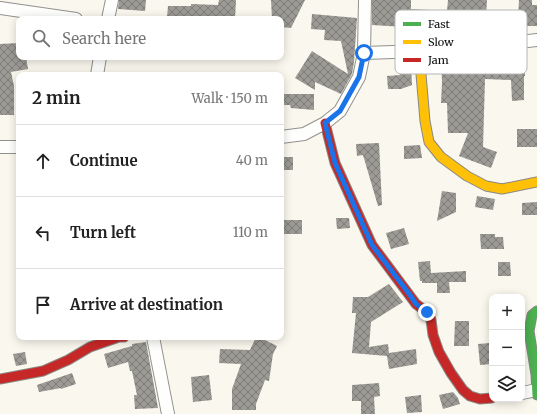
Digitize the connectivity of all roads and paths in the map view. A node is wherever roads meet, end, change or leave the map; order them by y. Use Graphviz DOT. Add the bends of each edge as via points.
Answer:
graph roads {
  1 [pos="112,0"];
  2 [pos="365,0"];
  3 [pos="0,8"];
  4 [pos="55,16"];
  5 [pos="109,16"];
  6 [pos="537,40"];
  7 [pos="527,41"];
  8 [pos="395,52"];
  9 [pos="364,53"];
  10 [pos="99,60"];
  11 [pos="97,72"];
  12 [pos="422,74"];
  13 [pos="325,123"];
  14 [pos="284,137"];
  15 [pos="0,147"];
  16 [pos="16,147"];
  17 [pos="537,182"];
  18 [pos="537,311"];
  19 [pos="111,340"];
  20 [pos="154,340"];
  21 [pos="0,379"];
  22 [pos="537,390"];
  23 [pos="525,392"];
  24 [pos="537,395"];
  25 [pos="489,398"];
  26 [pos="168,414"];
  1 -- 5 [label="street"];
  2 -- 9 [label="street"];
  3 -- 4 [label="street"];
  6 -- 7 [label="street"];
  8 -- 9 [label="street"];
  9 -- 13 [label="street" via="359,77 340,111"];
  10 -- 11 [label="street"];
  12 -- 17 [label="street" via="429,142 441,157 486,186 502,189"];
  13 -- 14 [label="street" via="304,134"];
  13 -- 25 [label="street" via="335,163 372,245 413,300 427,312 438,352 450,373 470,396"];
  15 -- 16 [label="street"];
  18 -- 22 [label="street" via="532,315 529,331"];
  19 -- 21 [label="street" via="90,347 43,371"];
  20 -- 26 [label="street"];
  22 -- 23 [label="street"];
  22 -- 24 [label="street"];
}
